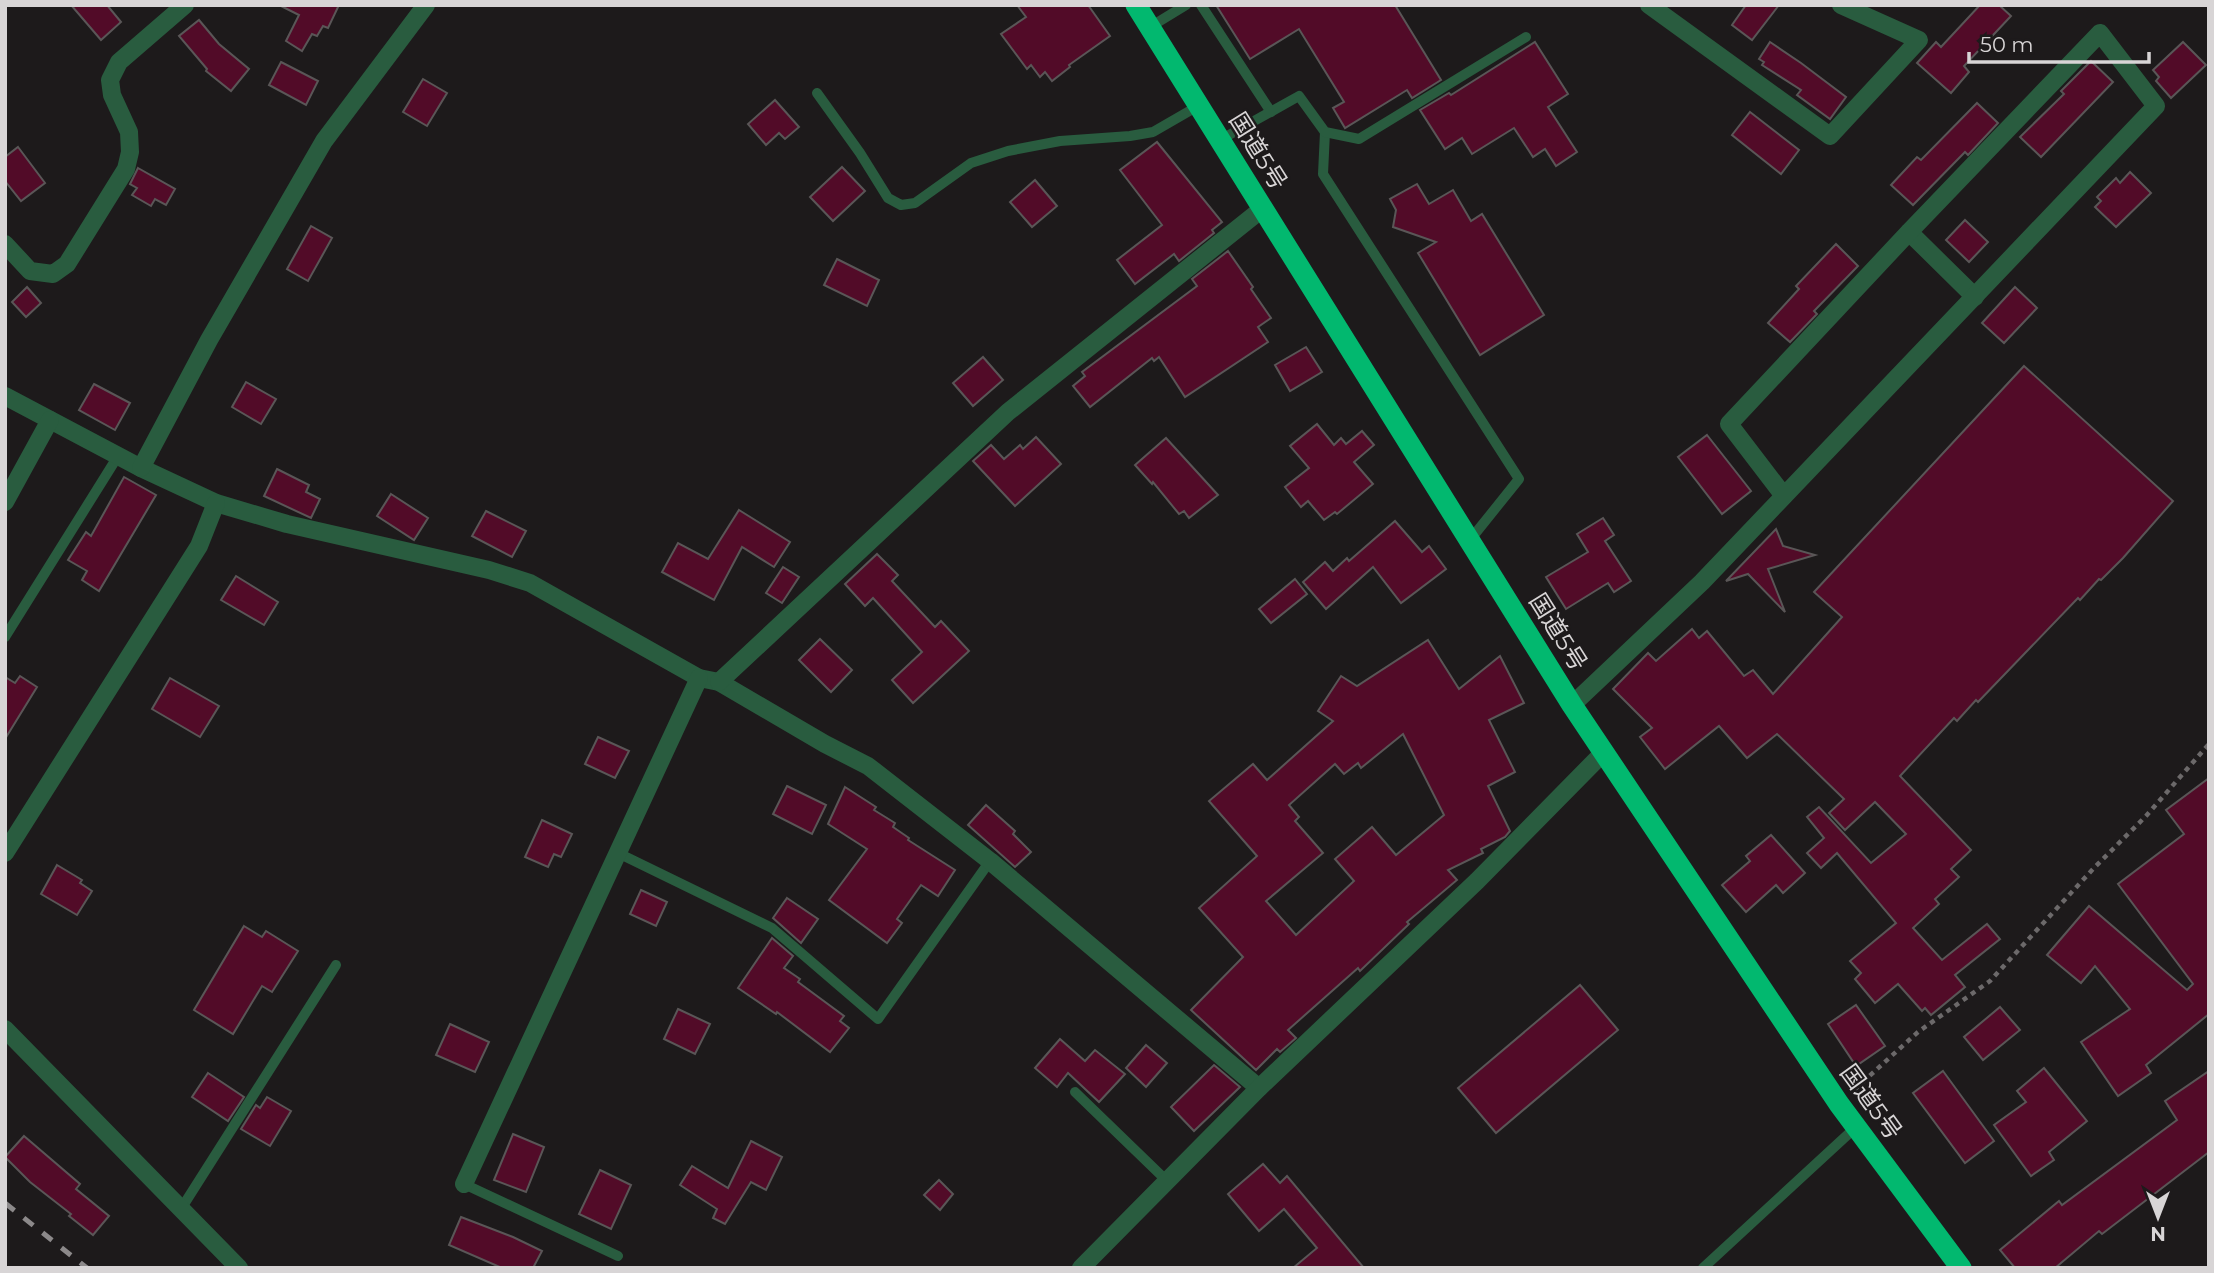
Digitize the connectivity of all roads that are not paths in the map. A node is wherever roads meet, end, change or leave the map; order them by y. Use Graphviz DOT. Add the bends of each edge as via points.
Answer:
graph roads {
  1 [pos="185,5"];
  2 [pos="425,5"];
  3 [pos="1136,5"];
  4 [pos="1185,5"];
  5 [pos="1200,5"];
  6 [pos="1649,5"];
  7 [pos="1841,5"];
  8 [pos="1150,27"];
  9 [pos="1526,37"];
  10 [pos="817,93"];
  11 [pos="1199,106"];
  12 [pos="1271,112"];
  13 [pos="1325,132"];
  14 [pos="1220,140"];
  15 [pos="1262,209"];
  16 [pos="1909,232"];
  17 [pos="5,244"];
  18 [pos="1975,297"];
  19 [pos="5,396"];
  20 [pos="50,421"];
  21 [pos="118,456"];
  22 [pos="141,468"];
  23 [pos="1784,496"];
  24 [pos="5,502"];
  25 [pos="216,503"];
  26 [pos="1470,540"];
  27 [pos="5,637"];
  28 [pos="699,678"];
  29 [pos="719,682"];
  30 [pos="1572,705"];
  31 [pos="1604,752"];
  32 [pos="5,853"];
  33 [pos="618,853"];
  34 [pos="990,861"];
  35 [pos="336,965"];
  36 [pos="5,1029"];
  37 [pos="1259,1088"];
  38 [pos="1075,1092"];
  39 [pos="1856,1127"];
  40 [pos="1167,1181"];
  41 [pos="464,1184"];
  42 [pos="181,1209"];
  43 [pos="618,1256"];
  44 [pos="239,1268"];
  45 [pos="1081,1268"];
  46 [pos="1703,1268"];
  47 [pos="1961,1268"];
  1 -- 17 [label="street" via="119,62 110,80 129,132 130,152 126,169 67,264 52,274 30,271"];
  2 -- 22 [label="street" via="324,141"];
  3 -- 8 [label="highway, 国道5号"];
  4 -- 8 [label="lane"];
  5 -- 12 [label="lane"];
  6 -- 7 [label="street" via="1829,136 1919,40"];
  8 -- 11 [label="highway, 国道5号"];
  9 -- 13 [label="lane" via="1359,139"];
  10 -- 11 [label="lane" via="888,198 901,205 915,203 971,163 1060,141 1153,132"];
  11 -- 14 [label="highway, 国道5号"];
  12 -- 13 [label="lane" via="1299,96"];
  12 -- 14 [label="lane"];
  13 -- 26 [label="lane" via="1323,174 1519,479"];
  14 -- 15 [label="highway, 国道5号"];
  15 -- 26 [label="highway, 国道5号"];
  15 -- 29 [label="street" via="1008,412"];
  16 -- 18 [label="street"];
  16 -- 18 [label="street" via="2101,33 2156,106"];
  16 -- 23 [label="street" via="1729,425"];
  18 -- 23 [label="street"];
  19 -- 20 [label="street"];
  20 -- 21 [label="street"];
  20 -- 24 [label="street"];
  21 -- 22 [label="street"];
  21 -- 27 [label="lane"];
  22 -- 25 [label="street"];
  23 -- 30 [label="street" via="1702,582"];
  25 -- 28 [label="street" via="530,583"];
  25 -- 32 [label="street" via="198,546"];
  26 -- 30 [label="highway, 国道5号"];
  28 -- 29 [label="street"];
  28 -- 33 [label="street"];
  29 -- 34 [label="street" via="868,766"];
  30 -- 31 [label="highway, 国道5号"];
  31 -- 37 [label="street" via="1477,881"];
  31 -- 39 [label="highway, 国道5号"];
  33 -- 34 [label="lane" via="772,928 878,1020"];
  33 -- 41 [label="street"];
  34 -- 37 [label="street"];
  35 -- 42 [label="lane"];
  36 -- 42 [label="street"];
  37 -- 40 [label="street"];
  38 -- 40 [label="lane"];
  39 -- 46 [label="lane"];
  39 -- 47 [label="highway, 国道5号"];
  40 -- 45 [label="street"];
  41 -- 43 [label="lane"];
  42 -- 44 [label="street"];
}
